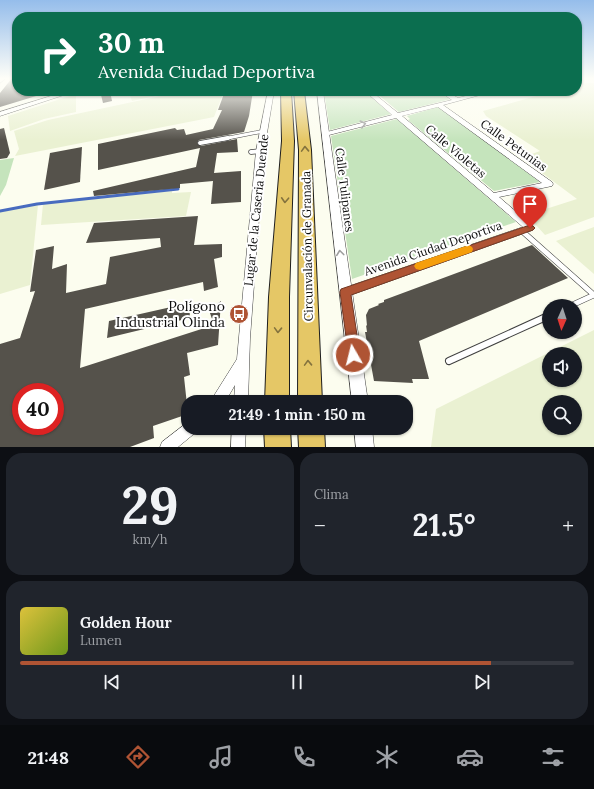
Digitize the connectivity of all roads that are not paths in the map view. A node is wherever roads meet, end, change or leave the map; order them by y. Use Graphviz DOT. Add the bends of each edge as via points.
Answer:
graph roads {
  1 [pos="48,99"];
  2 [pos="270,99"];
  3 [pos="286,99"];
  4 [pos="300,99"];
  5 [pos="321,99"];
  6 [pos="377,99"];
  7 [pos="461,99"];
  8 [pos="457,100"];
  9 [pos="439,105"];
  10 [pos="0,114"];
  11 [pos="397,116"];
  12 [pos="264,131"];
  13 [pos="325,134"];
  14 [pos="200,143"];
  15 [pos="492,196"];
  16 [pos="526,229"];
  17 [pos="345,292"];
  18 [pos="594,295"];
  19 [pos="582,300"];
  20 [pos="542,319"];
  21 [pos="244,358"];
  22 [pos="449,361"];
  23 [pos="221,395"];
  24 [pos="241,395"];
  25 [pos="277,395"];
  26 [pos="310,395"];
  27 [pos="359,395"];
  28 [pos="182,435"];
  29 [pos="239,435"];
  30 [pos="277,435"];
  31 [pos="311,435"];
  32 [pos="364,435"];
  33 [pos="167,447"];
  34 [pos="238,447"];
  35 [pos="278,447"];
  36 [pos="312,447"];
  37 [pos="365,447"];
  1 -- 10 [label="street"];
  2 -- 12 [label="street, Lugar de la Caseria Duende"];
  3 -- 25 [label="highway, Circunvalación de Granada, one-way" via="288,141 279,297"];
  26 -- 4 [label="highway, Circunvalación de Granada, one-way" via="305,150"];
  5 -- 13 [label="street, Calle Tulipanes"];
  6 -- 11 [label="street, Calle Violetas"];
  7 -- 8 [label="street"];
  8 -- 9 [label="street"];
  9 -- 11 [label="street"];
  9 -- 15 [label="street, Calle Petunias" via="549,184"];
  13 -- 11 [label="street, one-way"];
  11 -- 15 [label="street, Calle Violetas"];
  12 -- 14 [label="lane"];
  12 -- 21 [label="street, Lugar de la Caseria Duende" via="256,152"];
  17 -- 13 [label="street, Calle Tulipanes, one-way"];
  15 -- 16 [label="street, Calle Violetas"];
  16 -- 17 [label="street, Avenida Ciudad Deportiva"];
  16 -- 18 [label="lane"];
  17 -- 27 [label="street, Calle Tulipanes"];
  18 -- 19 [label="lane"];
  20 -- 22 [label="lane"];
  21 -- 23 [label="street"];
  21 -- 24 [label="street, Lugar de la Caseria Duende"];
  28 -- 33 [label="street"];
  29 -- 34 [label="street"];
  30 -- 35 [label="highway"];
  31 -- 36 [label="highway"];
  32 -- 37 [label="street"];
}
